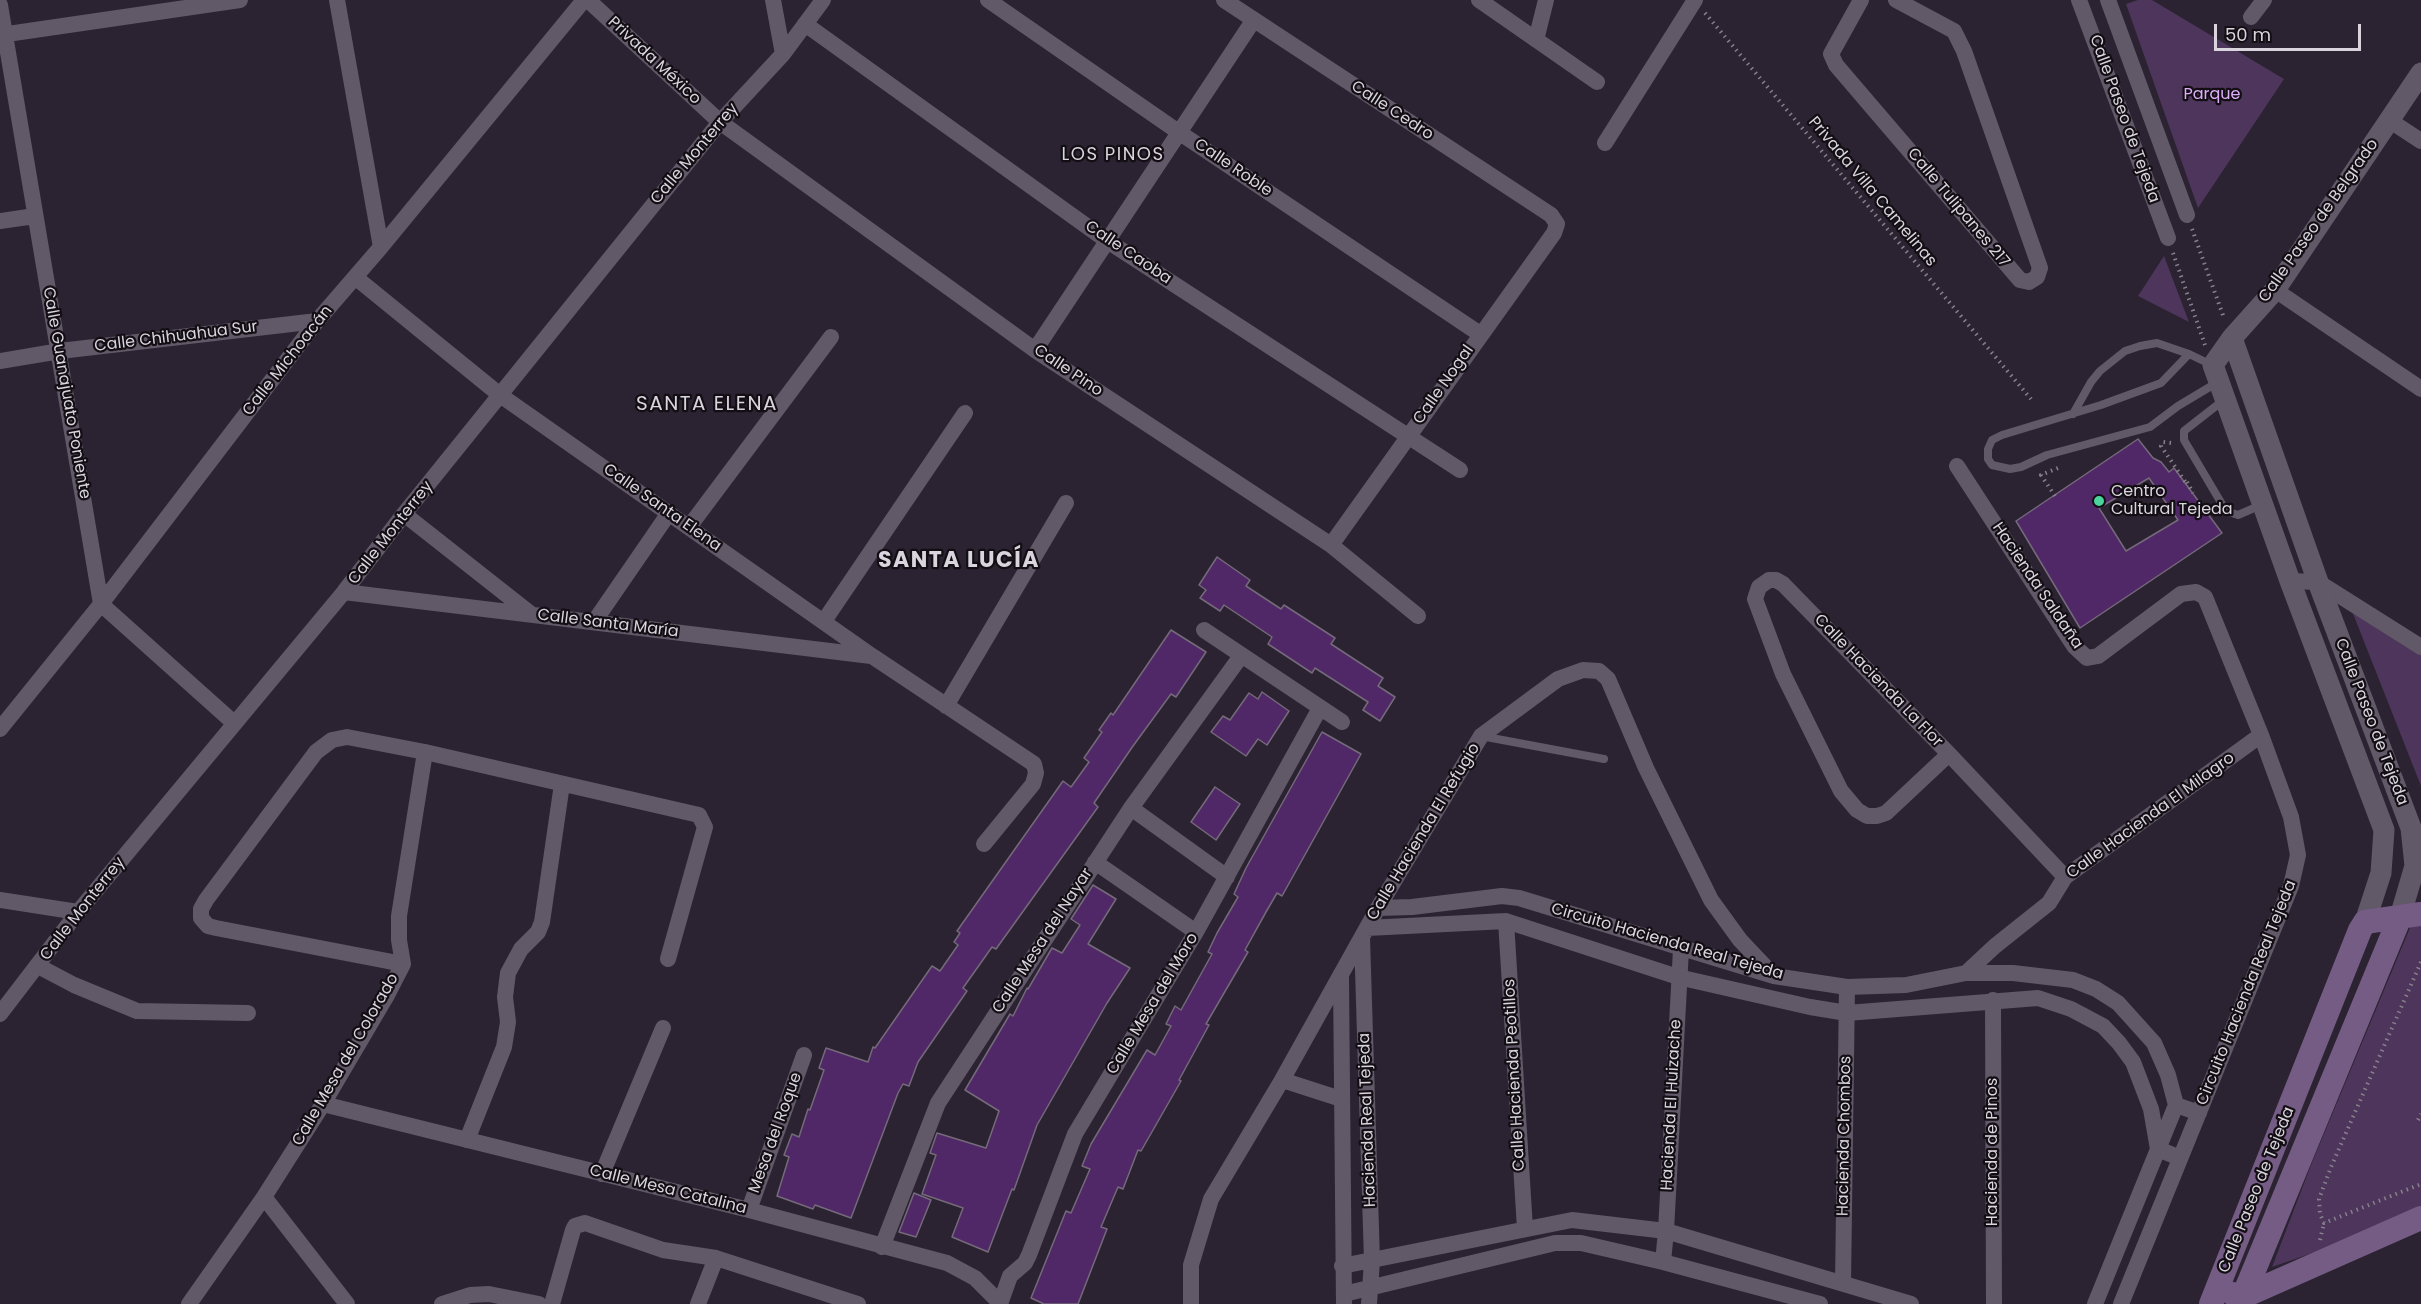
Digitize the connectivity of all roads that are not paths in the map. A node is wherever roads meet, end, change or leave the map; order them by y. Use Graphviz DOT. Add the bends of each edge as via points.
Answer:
graph roads {
  1 [pos="240,0"];
  2 [pos="337,0"];
  3 [pos="586,0"];
  4 [pos="773,0"];
  5 [pos="823,0"];
  6 [pos="988,0"];
  7 [pos="1224,0"];
  8 [pos="1479,0"];
  9 [pos="1546,0"];
  10 [pos="1695,0"];
  11 [pos="1861,0"];
  12 [pos="1896,0"];
  13 [pos="2079,0"];
  14 [pos="2108,0"];
  15 [pos="2264,0"];
  16 [pos="0,5"];
  17 [pos="2251,17"];
  18 [pos="1253,21"];
  19 [pos="805,24"];
  20 [pos="3,35"];
  21 [pos="1536,40"];
  22 [pos="783,54"];
  23 [pos="2421,73"];
  24 [pos="1596,82"];
  25 [pos="2389,120"];
  26 [pos="720,122"];
  27 [pos="1180,133"];
  28 [pos="2421,141"];
  29 [pos="1605,143"];
  30 [pos="2187,215"];
  31 [pos="35,216"];
  32 [pos="0,221"];
  33 [pos="1557,224"];
  34 [pos="2168,238"];
  35 [pos="1106,240"];
  36 [pos="381,247"];
  37 [pos="355,277"];
  38 [pos="2275,290"];
  39 [pos="317,321"];
  40 [pos="1480,334"];
  41 [pos="831,337"];
  42 [pos="2232,338"];
  43 [pos="1035,350"];
  44 [pos="60,351"];
  45 [pos="2189,354"];
  46 [pos="0,361"];
  47 [pos="2219,382"];
  48 [pos="2421,389"];
  49 [pos="500,395"];
  50 [pos="965,412"];
  51 [pos="2073,414"];
  52 [pos="1408,436"];
  53 [pos="1957,466"];
  54 [pos="1460,470"];
  55 [pos="1066,503"];
  56 [pos="2262,505"];
  57 [pos="669,513"];
  58 [pos="404,514"];
  59 [pos="689,527"];
  60 [pos="1331,545"];
  61 [pos="2290,581"];
  62 [pos="2318,582"];
  63 [pos="344,592"];
  64 [pos="101,604"];
  65 [pos="532,615"];
  66 [pos="1418,616"];
  67 [pos="824,621"];
  68 [pos="594,622"];
  69 [pos="1204,630"];
  70 [pos="2421,647"];
  71 [pos="872,656"];
  72 [pos="1241,656"];
  73 [pos="946,706"];
  74 [pos="1320,708"];
  75 [pos="1342,722"];
  76 [pos="234,723"];
  77 [pos="0,729"];
  78 [pos="2261,735"];
  79 [pos="1481,736"];
  80 [pos="425,752"];
  81 [pos="1949,754"];
  82 [pos="1604,759"];
  83 [pos="562,784"];
  84 [pos="1131,808"];
  85 [pos="984,844"];
  86 [pos="1095,862"];
  87 [pos="1227,877"];
  88 [pos="2066,877"];
  89 [pos="0,900"];
  90 [pos="1378,908"];
  91 [pos="78,912"];
  92 [pos="2410,916"];
  93 [pos="1506,921"];
  94 [pos="2365,922"];
  95 [pos="1196,932"];
  96 [pos="1365,932"];
  97 [pos="1681,949"];
  98 [pos="669,959"];
  99 [pos="403,964"];
  100 [pos="38,966"];
  101 [pos="1966,973"];
  102 [pos="1774,976"];
  103 [pos="1341,977"];
  104 [pos="1678,977"];
  105 [pos="1847,987"];
  106 [pos="1993,1000"];
  107 [pos="248,1013"];
  108 [pos="1847,1013"];
  109 [pos="0,1014"];
  110 [pos="663,1028"];
  111 [pos="804,1055"];
  112 [pos="1282,1080"];
  113 [pos="1341,1099"];
  114 [pos="323,1104"];
  115 [pos="2176,1105"];
  116 [pos="2199,1113"];
  117 [pos="468,1140"];
  118 [pos="2158,1149"];
  119 [pos="2180,1158"];
  120 [pos="602,1174"];
  121 [pos="264,1197"];
  122 [pos="749,1210"];
  123 [pos="2421,1218"];
  124 [pos="1525,1229"];
  125 [pos="1666,1231"];
  126 [pos="882,1247"];
  127 [pos="716,1258"];
  128 [pos="1372,1261"];
  129 [pos="1663,1262"];
  130 [pos="1342,1266"];
  131 [pos="1842,1284"];
  132 [pos="1370,1296"];
  133 [pos="2215,1296"];
  134 [pos="1344,1299"];
  135 [pos="2241,1300"];
  136 [pos="1892,1301"];
  137 [pos="855,1303"];
  138 [pos="1000,1303"];
  139 [pos="189,1304"];
  140 [pos="347,1304"];
  141 [pos="442,1304"];
  142 [pos="539,1304"];
  143 [pos="552,1304"];
  144 [pos="698,1304"];
  145 [pos="1191,1304"];
  146 [pos="1820,1304"];
  147 [pos="1911,1304"];
  148 [pos="1994,1304"];
  149 [pos="2095,1304"];
  150 [pos="2121,1304"];
  1 -- 20 [label="street"];
  2 -- 36 [label="street"];
  3 -- 26 [label="street, Privada México"];
  3 -- 36 [label="street, Calle Michoacán"];
  4 -- 22 [label="street"];
  5 -- 19 [label="street, Calle Monterrey"];
  6 -- 27 [label="street, Calle Roble"];
  7 -- 18 [label="street, Calle Cedro"];
  8 -- 21 [label="street"];
  9 -- 21 [label="street"];
  10 -- 29 [label="street"];
  11 -- 12 [label="street, Calle Tulipanes 217" via="1831,54 1836,65 2020,280 2029,282 2037,277 2040,268 1964,51 1954,31"];
  13 -- 34 [label="street, Calle Paseo de Tejeda"];
  14 -- 30 [label="street, Calle Paseo de Tejeda"];
  15 -- 17 [label="street"];
  16 -- 20 [label="street, Calle Guanajuato Poniente"];
  18 -- 27 [label="street"];
  18 -- 33 [label="street, Calle Cedro" via="1551,215"];
  19 -- 22 [label="street, Calle Monterrey"];
  19 -- 35 [label="street, Calle Caoba"];
  20 -- 31 [label="street, Calle Guanajuato Poniente"];
  21 -- 24 [label="street"];
  22 -- 26 [label="street, Calle Monterrey"];
  23 -- 25 [label="street, Calle Paseo de Belgrado"];
  25 -- 28 [label="street"];
  25 -- 38 [label="street, Calle Paseo de Belgrado"];
  26 -- 43 [label="street, Calle Pino"];
  26 -- 49 [label="street, Calle Monterrey"];
  27 -- 35 [label="street"];
  27 -- 40 [label="street, Calle Roble"];
  31 -- 32 [label="street"];
  31 -- 44 [label="street, Calle Guanajuato Poniente"];
  33 -- 40 [label="street, Calle Nogal"];
  35 -- 43 [label="street"];
  35 -- 52 [label="street, Calle Caoba"];
  36 -- 37 [label="street, Calle Michoacán"];
  37 -- 39 [label="street, Calle Michoacán"];
  37 -- 49 [label="street, Calle Santa Elena"];
  38 -- 42 [label="street, Calle Paseo de Belgrado"];
  38 -- 48 [label="street"];
  39 -- 44 [label="street, Calle Chihuahua Sur"];
  39 -- 64 [label="street, Calle Michoacán"];
  40 -- 52 [label="street, Calle Nogal"];
  41 -- 59 [label="street"];
  42 -- 47 [label="street, Calle Paseo de Belgrado"];
  42 -- 62 [label="street, Calle Paseo de Tejeda"];
  43 -- 60 [label="street, Calle Pino"];
  44 -- 46 [label="street, Calle Chihuahua Sur"];
  44 -- 64 [label="street, Calle Guanajuato Poniente"];
  45 -- 47 [label="lane"];
  45 -- 51 [label="lane" via="2161,383"];
  45 -- 51 [label="lane" via="2157,343 2125,351 2095,376"];
  47 -- 51 [label="lane" via="2150,427 2047,455 2010,470 1992,465 1988,459 1992,440"];
  47 -- 56 [label="street, Calle Paseo de Tejeda"];
  47 -- 56 [label="lane" via="2184,431 2184,440 2226,511 2238,515"];
  49 -- 57 [label="street, Calle Santa Elena"];
  49 -- 58 [label="street, Calle Monterrey"];
  50 -- 67 [label="street"];
  52 -- 54 [label="street, Calle Caoba"];
  52 -- 60 [label="street, Calle Nogal"];
  53 -- 78 [label="street, Hacienda Saldaña" via="2074,646 2087,658 2098,656 2181,594 2196,592 2205,597"];
  55 -- 73 [label="street"];
  56 -- 61 [label="street, Calle Paseo de Tejeda"];
  57 -- 59 [label="street, Calle Santa Elena"];
  57 -- 68 [label="street"];
  58 -- 63 [label="street, Calle Monterrey"];
  58 -- 65 [label="street"];
  59 -- 67 [label="street, Calle Santa Elena"];
  60 -- 66 [label="street, Calle Pino"];
  61 -- 62 [label="street"];
  61 -- 94 [label="street, Calle Paseo de Tejeda" via="2384,830 2381,873"];
  62 -- 70 [label="street"];
  62 -- 92 [label="street, Calle Paseo de Tejeda" via="2411,828 2415,866"];
  63 -- 65 [label="street, Calle Santa María"];
  63 -- 76 [label="street, Calle Monterrey"];
  64 -- 76 [label="street"];
  64 -- 77 [label="street, Calle Michoacán"];
  65 -- 68 [label="street, Calle Santa María"];
  67 -- 71 [label="street, Calle Santa Elena"];
  68 -- 71 [label="street, Calle Santa María"];
  69 -- 72 [label="street"];
  71 -- 73 [label="street, Calle Santa Elena"];
  72 -- 74 [label="street"];
  72 -- 84 [label="street, Calle Mesa del Nayar"];
  73 -- 85 [label="street, Calle Santa Elena" via="1034,764 1033,784"];
  74 -- 75 [label="street"];
  74 -- 87 [label="street, Calle Mesa del Moro"];
  76 -- 91 [label="street, Calle Monterrey"];
  78 -- 88 [label="street, Calle Hacienda El Milagro"];
  78 -- 116 [label="street, Circuito Hacienda Real Tejeda" via="2290,817 2298,855 2291,886"];
  79 -- 82 [label="lane"];
  79 -- 90 [label="street, Calle Hacienda El Refugio"];
  79 -- 102 [label="street, Calle Hacienda El Refugio" via="1558,679 1583,670 1599,671 1608,679 1646,768 1711,900 1740,940"];
  80 -- 83 [label="street"];
  80 -- 99 [label="street, Calle Mesa del Colorado" via="399,916"];
  80 -- 99 [label="street" via="347,737 332,740 316,752 201,909 201,918 208,926"];
  81 -- 81 [label="street, Calle Hacienda La Flor" via="1783,584 1769,580 1759,587 1755,599 1784,674 1841,791 1857,810 1867,816 1886,813"];
  81 -- 88 [label="street"];
  83 -- 98 [label="street" via="693,813 703,820 704,833"];
  83 -- 117 [label="street" via="542,922 507,973 504,1047"];
  84 -- 86 [label="street, Calle Mesa del Nayar"];
  84 -- 87 [label="street"];
  86 -- 95 [label="street"];
  86 -- 126 [label="street, Calle Mesa del Nayar" via="938,1103"];
  87 -- 95 [label="street, Calle Mesa del Moro"];
  88 -- 101 [label="street, Calle Hacienda El Milagro" via="2049,903"];
  89 -- 91 [label="street"];
  90 -- 96 [label="street, Calle Hacienda El Refugio"];
  90 -- 97 [label="street, Circuito Hacienda Real Tejeda" via="1502,896 1519,898"];
  91 -- 100 [label="street, Calle Monterrey"];
  92 -- 94 [label="main road"];
  92 -- 135 [label="main road, Calle Paseo de Tejeda"];
  93 -- 96 [label="street, Circuito Hacienda Real Tejeda"];
  93 -- 104 [label="street, Circuito Hacienda Real Tejeda"];
  93 -- 124 [label="street, Calle Hacienda Peotillos"];
  94 -- 133 [label="main road, Calle Paseo de Tejeda"];
  95 -- 138 [label="street, Calle Mesa del Moro" via="1075,1134 1029,1255 1010,1276"];
  96 -- 103 [label="street, Calle Hacienda El Refugio"];
  96 -- 128 [label="street, Hacienda Real Tejeda"];
  97 -- 102 [label="street, Circuito Hacienda Real Tejeda"];
  97 -- 104 [label="street, Hacienda El Huizache"];
  99 -- 114 [label="street, Calle Mesa del Colorado"];
  100 -- 107 [label="street" via="136,1011"];
  100 -- 109 [label="street, Calle Monterrey"];
  101 -- 105 [label="street, Circuito Hacienda Real Tejeda" via="1906,985"];
  101 -- 115 [label="street, Circuito Hacienda Real Tejeda" via="2013,973 2073,980 2096,989 2118,1003 2154,1043"];
  102 -- 105 [label="street, Circuito Hacienda Real Tejeda"];
  103 -- 112 [label="street, Calle Hacienda El Refugio"];
  103 -- 113 [label="street, Hacienda Real Tejeda"];
  104 -- 108 [label="street, Circuito Hacienda Real Tejeda"];
  104 -- 125 [label="street, Hacienda El Huizache"];
  105 -- 108 [label="street, Hacienda Chombos"];
  106 -- 108 [label="street, Circuito Hacienda Real Tejeda"];
  106 -- 118 [label="street, Circuito Hacienda Real Tejeda" via="2038,998 2103,1026 2133,1062 2151,1109"];
  106 -- 148 [label="street, Hacienda de Pinos"];
  108 -- 131 [label="street, Hacienda Chombos"];
  110 -- 120 [label="street"];
  111 -- 122 [label="street, Mesa del Roque"];
  112 -- 113 [label="street, Hacienda Real Tejeda"];
  112 -- 145 [label="street, Calle Hacienda El Refugio" via="1211,1198 1191,1265"];
  113 -- 130 [label="street, Hacienda Real Tejeda"];
  114 -- 117 [label="street, Calle Mesa Catalina"];
  114 -- 121 [label="street, Calle Mesa del Colorado"];
  115 -- 116 [label="street, Circuito Hacienda Real Tejeda"];
  115 -- 118 [label="street, Circuito Hacienda Real Tejeda"];
  116 -- 119 [label="street, Circuito Hacienda Real Tejeda"];
  117 -- 120 [label="street, Calle Mesa Catalina"];
  118 -- 119 [label="street"];
  118 -- 149 [label="street, Circuito Hacienda Real Tejeda"];
  119 -- 150 [label="street, Circuito Hacienda Real Tejeda"];
  120 -- 122 [label="street, Calle Mesa Catalina"];
  121 -- 139 [label="street, Calle Mesa del Colorado"];
  121 -- 140 [label="street"];
  122 -- 126 [label="street, Calle Mesa Catalina"];
  123 -- 135 [label="main road"];
  124 -- 125 [label="street" via="1572,1220"];
  124 -- 128 [label="street"];
  125 -- 129 [label="street, Hacienda El Huizache"];
  125 -- 131 [label="street"];
  126 -- 138 [label="street, Calle Mesa Catalina" via="947,1263 975,1278"];
  127 -- 137 [label="street"];
  127 -- 143 [label="street" via="663,1250 590,1223 580,1224 573,1230"];
  127 -- 144 [label="street"];
  128 -- 130 [label="street"];
  128 -- 132 [label="street, Hacienda Real Tejeda"];
  129 -- 132 [label="street" via="1581,1243 1555,1243"];
  129 -- 146 [label="street"];
  130 -- 134 [label="street, Hacienda Real Tejeda"];
  131 -- 136 [label="street"];
  132 -- 134 [label="street"];
  133 -- 135 [label="main road"];
  136 -- 147 [label="street"];
  141 -- 142 [label="street" via="489,1294"];
}
